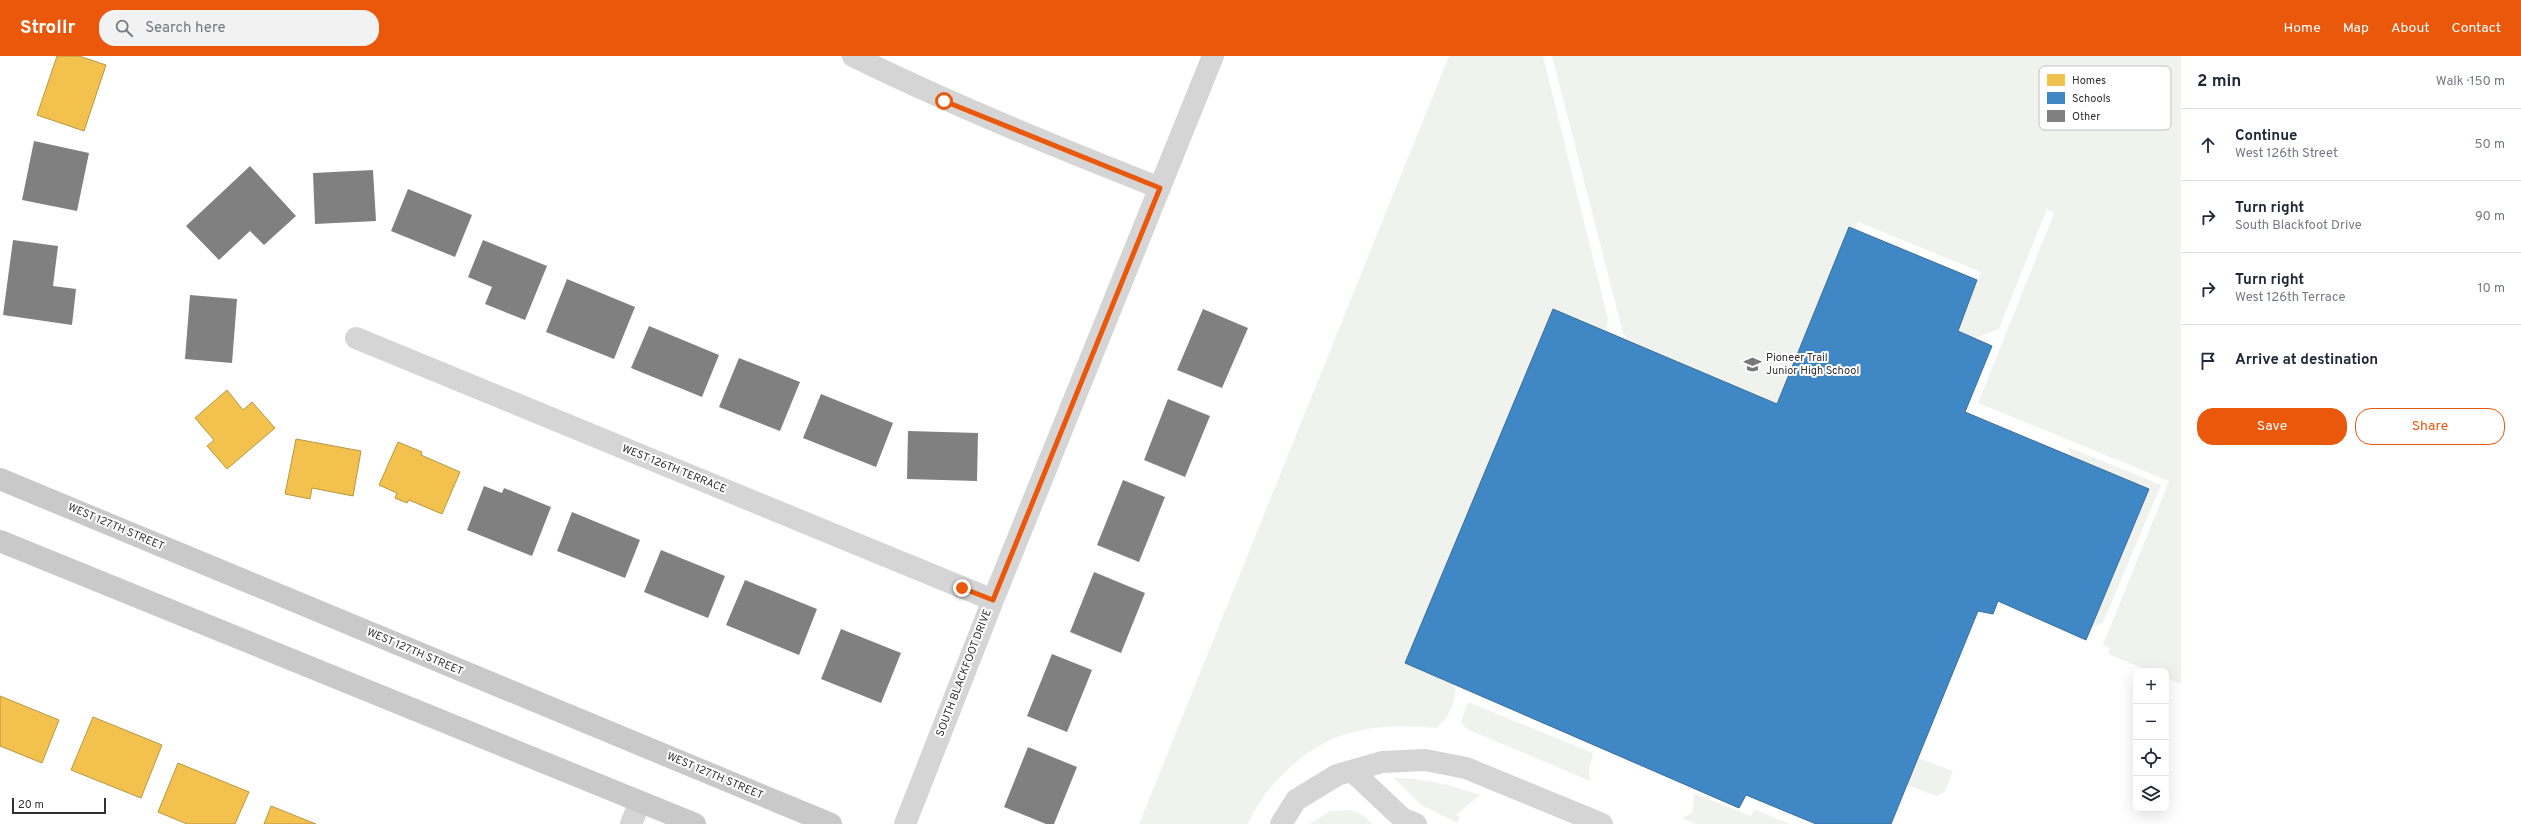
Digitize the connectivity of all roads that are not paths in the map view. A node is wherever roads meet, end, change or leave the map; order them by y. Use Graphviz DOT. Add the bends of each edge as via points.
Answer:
graph roads {
  1 [pos="853,56"];
  2 [pos="1213,56"];
  3 [pos="1160,188"];
  4 [pos="356,338"];
  5 [pos="0,479"];
  6 [pos="0,541"];
  7 [pos="993,600"];
  8 [pos="1352,770"];
  9 [pos="640,802"];
  10 [pos="631,824"];
  11 [pos="695,824"];
  12 [pos="831,824"];
  13 [pos="905,824"];
  14 [pos="1281,824"];
  15 [pos="1416,824"];
  16 [pos="1602,824"];
  1 -- 3 [label="street" via="980,116"];
  2 -- 3 [label="street, SOUTH BLACKFOOT DRIVE"];
  3 -- 7 [label="street, SOUTH BLACKFOOT DRIVE"];
  4 -- 7 [label="street, WEST 126TH TERRACE"];
  5 -- 12 [label="main road, WEST 127TH STREET"];
  6 -- 9 [label="main road"];
  7 -- 13 [label="street, SOUTH BLACKFOOT DRIVE"];
  8 -- 14 [label="street" via="1337,774 1296,800"];
  8 -- 15 [label="street" via="1402,818"];
  8 -- 16 [label="street" via="1382,762 1425,760 1466,768"];
  9 -- 10 [label="street"];
  9 -- 11 [label="main road"];
}
